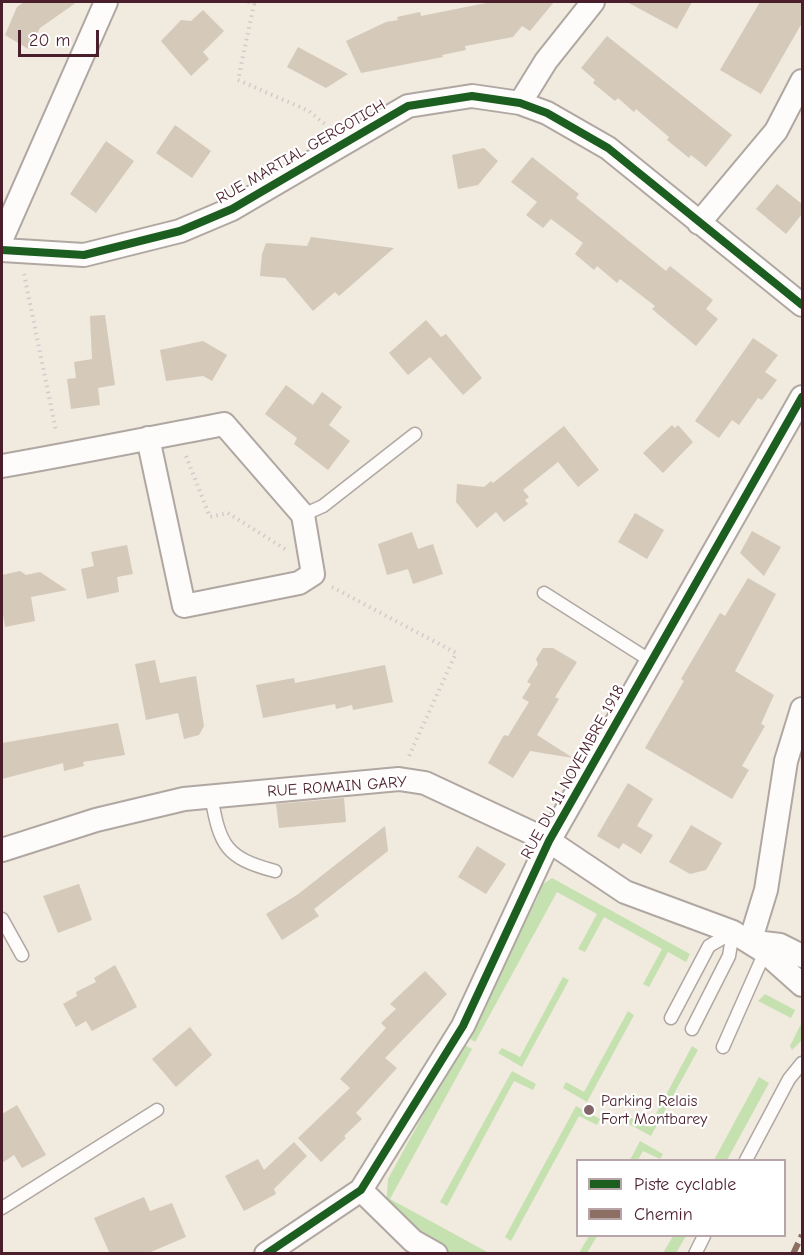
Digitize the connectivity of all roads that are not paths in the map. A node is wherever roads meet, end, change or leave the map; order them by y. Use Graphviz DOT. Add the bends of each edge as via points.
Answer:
graph roads {
  1 [pos="106,2"];
  2 [pos="593,2"];
  3 [pos="802,81"];
  4 [pos="520,104"];
  5 [pos="699,223"];
  6 [pos="7,246"];
  7 [pos="802,304"];
  8 [pos="802,397"];
  9 [pos="415,434"];
  10 [pos="148,438"];
  11 [pos="2,466"];
  12 [pos="303,515"];
  13 [pos="544,593"];
  14 [pos="651,661"];
  15 [pos="802,709"];
  16 [pos="211,796"];
  17 [pos="549,841"];
  18 [pos="2,850"];
  19 [pos="275,871"];
  20 [pos="2,919"];
  21 [pos="749,942"];
  22 [pos="22,954"];
  23 [pos="802,956"];
  24 [pos="802,985"];
  25 [pos="671,1018"];
  26 [pos="692,1029"];
  27 [pos="723,1047"];
  28 [pos="802,1063"];
  29 [pos="157,1110"];
  30 [pos="747,1159"];
  31 [pos="362,1190"];
  32 [pos="2,1208"];
  33 [pos="704,1237"];
  34 [pos="266,1254"];
  35 [pos="436,1254"];
  36 [pos="695,1254"];
  1 -- 6 [label="street"];
  2 -- 4 [label="street" via="546,61"];
  3 -- 5 [label="street" via="776,131"];
  4 -- 5 [label="street, RUE MARTIAL GERGOTICH" via="547,113 608,148"];
  4 -- 6 [label="street, RUE MARTIAL GERGOTICH" via="472,96 408,106 232,209 180,231 84,255"];
  5 -- 7 [label="street, RUE MARTIAL GERGOTICH"];
  8 -- 14 [label="street, RUE DU 11 NOVEMBRE 1918"];
  9 -- 12 [label="lane" via="323,506"];
  10 -- 11 [label="street"];
  10 -- 12 [label="street" via="224,424"];
  10 -- 12 [label="street" via="184,606 299,582 313,574"];
  13 -- 14 [label="lane"];
  14 -- 17 [label="street, RUE DU 11 NOVEMBRE 1918"];
  15 -- 21 [label="street" via="786,761 766,890"];
  16 -- 17 [label="street, RUE ROMAIN GARY" via="399,779 425,783"];
  16 -- 18 [label="street, RUE ROMAIN GARY" via="96,820"];
  16 -- 19 [label="lane" via="221,840 232,854"];
  17 -- 21 [label="street, RUE ROMAIN GARY" via="625,892"];
  17 -- 31 [label="street, RUE DU 11 NOVEMBRE 1918" via="463,1026"];
  20 -- 22 [label="lane"];
  21 -- 23 [label="street" via="780,945"];
  21 -- 24 [label="street"];
  21 -- 25 [label="lane" via="709,946"];
  21 -- 26 [label="lane" via="729,956"];
  21 -- 27 [label="lane"];
  28 -- 30 [label="lane" via="789,1079"];
  29 -- 32 [label="lane"];
  31 -- 34 [label="street, RUE DU 11 NOVEMBRE 1918"];
  31 -- 35 [label="street" via="413,1241"];
  33 -- 36 [label="lane"];
}
